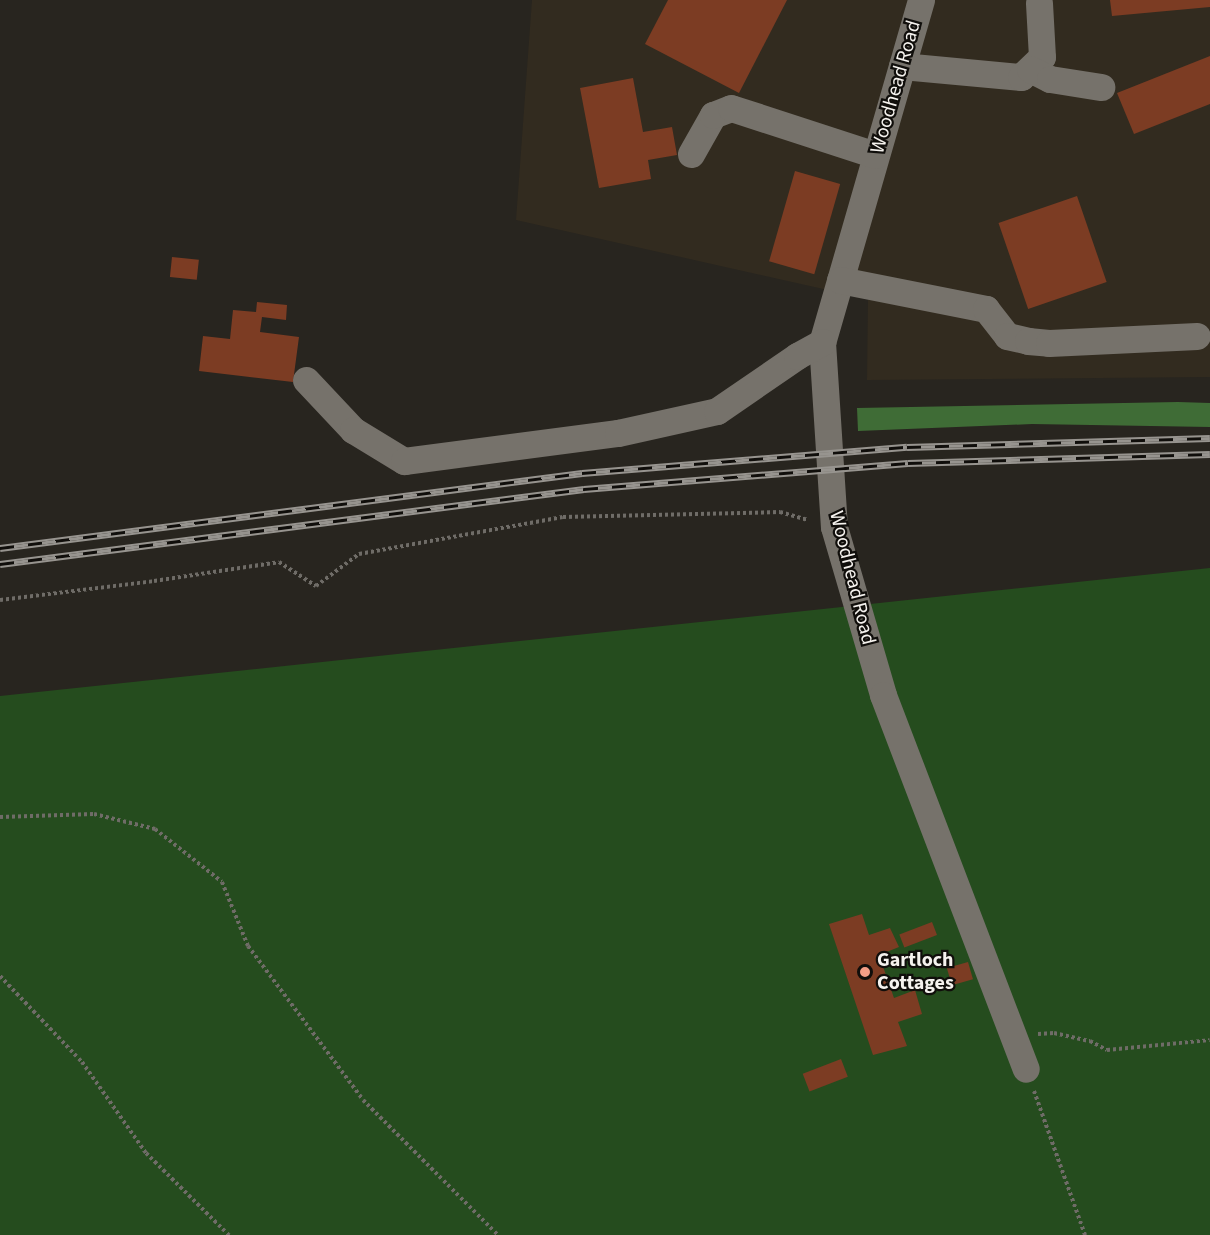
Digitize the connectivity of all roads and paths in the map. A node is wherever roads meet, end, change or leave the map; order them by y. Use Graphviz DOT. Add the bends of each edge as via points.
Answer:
graph roads {
  1 [pos="921,0"];
  2 [pos="1039,3"];
  3 [pos="902,66"];
  4 [pos="1030,69"];
  5 [pos="1101,87"];
  6 [pos="691,154"];
  7 [pos="876,155"];
  8 [pos="840,280"];
  9 [pos="1197,336"];
  10 [pos="822,342"];
  11 [pos="306,380"];
  12 [pos="834,527"];
  13 [pos="0,600"];
  14 [pos="0,817"];
  15 [pos="0,976"];
  16 [pos="1013,1035"];
  17 [pos="1210,1040"];
  18 [pos="1026,1069"];
  19 [pos="229,1235"];
  20 [pos="498,1235"];
  21 [pos="1085,1235"];
  1 -- 3 [label="street, Woodhead Road"];
  2 -- 4 [label="street" via="1042,57"];
  3 -- 4 [label="street" via="1021,77"];
  3 -- 7 [label="street, Woodhead Road"];
  4 -- 5 [label="street" via="1050,79"];
  6 -- 7 [label="street" via="713,115 731,108"];
  7 -- 8 [label="street, Woodhead Road"];
  8 -- 9 [label="street" via="979,307 993,315 1007,336 1028,341"];
  8 -- 10 [label="street, Woodhead Road"];
  10 -- 11 [label="street" via="717,411 618,433 404,461 352,430"];
  10 -- 12 [label="street, Woodhead Road"];
  12 -- 13 [label="path" via="780,512 563,517 359,554 316,586 279,562"];
  12 -- 16 [label="street, Woodhead Road" via="883,695"];
  14 -- 20 [label="path" via="94,814 154,829 222,882 248,946 363,1100"];
  15 -- 19 [label="path" via="82,1062 146,1153"];
  16 -- 17 [label="path" via="1054,1033 1090,1041 1107,1050"];
  16 -- 18 [label="street, Woodhead Road"];
  18 -- 21 [label="path"];
}
